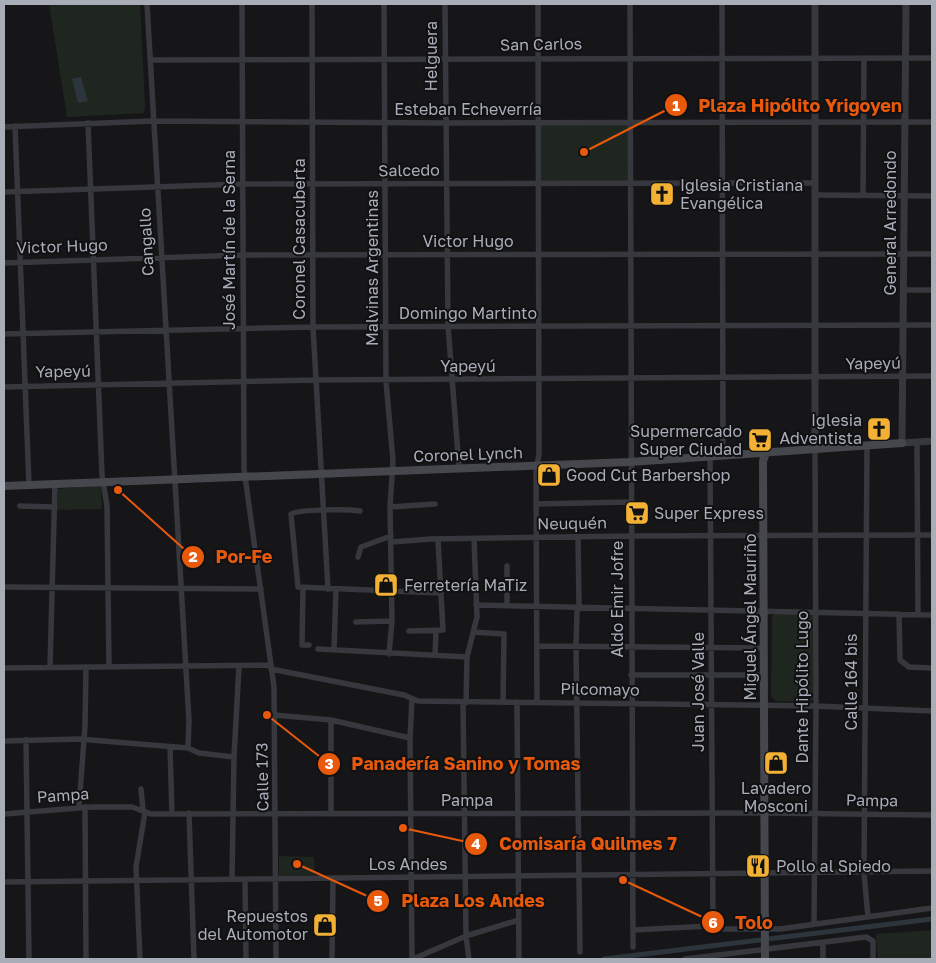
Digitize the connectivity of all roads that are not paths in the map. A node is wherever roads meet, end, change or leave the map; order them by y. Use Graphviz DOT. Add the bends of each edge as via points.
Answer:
graph roads {
  1 [pos="147,4"];
  2 [pos="242,4"];
  3 [pos="312,4"];
  4 [pos="384,4"];
  5 [pos="445,4"];
  6 [pos="538,4"];
  7 [pos="630,4"];
  8 [pos="722,4"];
  9 [pos="814,4"];
  10 [pos="906,4"];
  11 [pos="630,57"];
  12 [pos="384,58"];
  13 [pos="538,58"];
  14 [pos="722,58"];
  15 [pos="814,58"];
  16 [pos="864,58"];
  17 [pos="905,58"];
  18 [pos="932,58"];
  19 [pos="242,59"];
  20 [pos="313,59"];
  21 [pos="445,59"];
  22 [pos="150,60"];
  23 [pos="153,121"];
  24 [pos="242,122"];
  25 [pos="313,122"];
  26 [pos="722,122"];
  27 [pos="814,122"];
  28 [pos="863,122"];
  29 [pos="905,122"];
  30 [pos="932,122"];
  31 [pos="88,123"];
  32 [pos="384,123"];
  33 [pos="538,123"];
  34 [pos="630,123"];
  35 [pos="445,124"];
  36 [pos="15,126"];
  37 [pos="4,127"];
  38 [pos="723,182"];
  39 [pos="446,183"];
  40 [pos="537,183"];
  41 [pos="630,183"];
  42 [pos="815,183"];
  43 [pos="243,184"];
  44 [pos="385,184"];
  45 [pos="157,185"];
  46 [pos="312,185"];
  47 [pos="90,188"];
  48 [pos="18,191"];
  49 [pos="4,192"];
  50 [pos="815,195"];
  51 [pos="863,195"];
  52 [pos="905,196"];
  53 [pos="932,196"];
  54 [pos="814,253"];
  55 [pos="904,254"];
  56 [pos="932,254"];
  57 [pos="243,255"];
  58 [pos="446,255"];
  59 [pos="538,255"];
  60 [pos="631,255"];
  61 [pos="723,255"];
  62 [pos="160,256"];
  63 [pos="313,256"];
  64 [pos="386,256"];
  65 [pos="93,259"];
  66 [pos="4,262"];
  67 [pos="20,262"];
  68 [pos="904,290"];
  69 [pos="932,290"];
  70 [pos="904,324"];
  71 [pos="932,325"];
  72 [pos="448,326"];
  73 [pos="723,326"];
  74 [pos="815,326"];
  75 [pos="313,327"];
  76 [pos="386,327"];
  77 [pos="538,327"];
  78 [pos="631,327"];
  79 [pos="242,328"];
  80 [pos="165,329"];
  81 [pos="96,331"];
  82 [pos="23,333"];
  83 [pos="4,334"];
  84 [pos="904,376"];
  85 [pos="932,376"];
  86 [pos="723,378"];
  87 [pos="814,378"];
  88 [pos="538,379"];
  89 [pos="630,379"];
  90 [pos="315,380"];
  91 [pos="452,380"];
  92 [pos="168,381"];
  93 [pos="243,381"];
  94 [pos="386,381"];
  95 [pos="98,384"];
  96 [pos="25,386"];
  97 [pos="4,387"];
  98 [pos="917,442"];
  99 [pos="932,442"];
  100 [pos="902,443"];
  101 [pos="867,446"];
  102 [pos="815,450"];
  103 [pos="766,453"];
  104 [pos="723,456"];
  105 [pos="710,457"];
  106 [pos="630,462"];
  107 [pos="537,466"];
  108 [pos="459,467"];
  109 [pos="393,471"];
  110 [pos="322,473"];
  111 [pos="245,477"];
  112 [pos="174,480"];
  113 [pos="104,482"];
  114 [pos="54,484"];
  115 [pos="29,485"];
  116 [pos="4,486"];
  117 [pos="630,502"];
  118 [pos="435,504"];
  119 [pos="536,504"];
  120 [pos="20,506"];
  121 [pos="54,507"];
  122 [pos="390,507"];
  123 [pos="324,511"];
  124 [pos="360,511"];
  125 [pos="932,535"];
  126 [pos="630,536"];
  127 [pos="711,536"];
  128 [pos="766,536"];
  129 [pos="815,536"];
  130 [pos="916,536"];
  131 [pos="578,537"];
  132 [pos="866,537"];
  133 [pos="536,538"];
  134 [pos="392,539"];
  135 [pos="474,539"];
  136 [pos="438,540"];
  137 [pos="358,557"];
  138 [pos="507,566"];
  139 [pos="4,587"];
  140 [pos="181,587"];
  141 [pos="301,587"];
  142 [pos="53,588"];
  143 [pos="107,588"];
  144 [pos="261,589"];
  145 [pos="328,589"];
  146 [pos="336,589"];
  147 [pos="392,591"];
  148 [pos="440,593"];
  149 [pos="476,605"];
  150 [pos="507,605"];
  151 [pos="536,606"];
  152 [pos="578,608"];
  153 [pos="631,609"];
  154 [pos="712,610"];
  155 [pos="766,612"];
  156 [pos="816,612"];
  157 [pos="866,613"];
  158 [pos="899,614"];
  159 [pos="918,614"];
  160 [pos="932,614"];
  161 [pos="392,621"];
  162 [pos="356,622"];
  163 [pos="410,631"];
  164 [pos="436,631"];
  165 [pos="473,632"];
  166 [pos="309,645"];
  167 [pos="537,646"];
  168 [pos="576,646"];
  169 [pos="631,646"];
  170 [pos="711,647"];
  171 [pos="764,648"];
  172 [pos="318,649"];
  173 [pos="334,650"];
  174 [pos="389,654"];
  175 [pos="435,655"];
  176 [pos="467,657"];
  177 [pos="185,666"];
  178 [pos="239,666"];
  179 [pos="50,667"];
  180 [pos="86,667"];
  181 [pos="108,667"];
  182 [pos="271,667"];
  183 [pos="4,668"];
  184 [pos="932,668"];
  185 [pos="631,675"];
  186 [pos="710,675"];
  187 [pos="764,675"];
  188 [pos="412,699"];
  189 [pos="502,702"];
  190 [pos="517,702"];
  191 [pos="537,702"];
  192 [pos="465,703"];
  193 [pos="576,703"];
  194 [pos="631,703"];
  195 [pos="711,705"];
  196 [pos="766,705"];
  197 [pos="816,706"];
  198 [pos="864,709"];
  199 [pos="932,711"];
  200 [pos="274,715"];
  201 [pos="331,720"];
  202 [pos="410,738"];
  203 [pos="83,739"];
  204 [pos="26,740"];
  205 [pos="4,741"];
  206 [pos="170,747"];
  207 [pos="188,748"];
  208 [pos="234,757"];
  209 [pos="141,789"];
  210 [pos="82,807"];
  211 [pos="144,811"];
  212 [pos="26,812"];
  213 [pos="189,813"];
  214 [pos="232,813"];
  215 [pos="766,813"];
  216 [pos="865,813"];
  217 [pos="4,814"];
  218 [pos="172,814"];
  219 [pos="276,814"];
  220 [pos="330,814"];
  221 [pos="411,814"];
  222 [pos="464,814"];
  223 [pos="517,814"];
  224 [pos="577,814"];
  225 [pos="631,814"];
  226 [pos="712,814"];
  227 [pos="814,814"];
  228 [pos="932,816"];
  229 [pos="932,871"];
  230 [pos="631,873"];
  231 [pos="712,873"];
  232 [pos="767,873"];
  233 [pos="814,873"];
  234 [pos="864,873"];
  235 [pos="578,874"];
  236 [pos="518,875"];
  237 [pos="465,877"];
  238 [pos="333,878"];
  239 [pos="410,878"];
  240 [pos="138,879"];
  241 [pos="232,879"];
  242 [pos="245,879"];
  243 [pos="276,879"];
  244 [pos="191,880"];
  245 [pos="85,881"];
  246 [pos="4,882"];
  247 [pos="28,882"];
  248 [pos="932,908"];
  249 [pos="868,917"];
  250 [pos="519,920"];
  251 [pos="814,924"];
  252 [pos="713,927"];
  253 [pos="633,930"];
  254 [pos="767,930"];
  255 [pos="466,936"];
  256 [pos="823,943"];
  257 [pos="633,947"];
  258 [pos="767,949"];
  259 [pos="580,952"];
  260 [pos="519,958"];
  261 [pos="711,958"];
  262 [pos="29,959"];
  263 [pos="86,959"];
  264 [pos="140,959"];
  265 [pos="194,959"];
  266 [pos="246,959"];
  267 [pos="276,959"];
  268 [pos="332,959"];
  269 [pos="413,959"];
  270 [pos="469,959"];
  271 [pos="685,959"];
  272 [pos="765,959"];
  273 [pos="770,959"];
  274 [pos="823,959"];
  275 [pos="873,959"];
  1 -- 22 [label="street, Cangallo"];
  2 -- 19 [label="street, José Martín de la Serna"];
  3 -- 20 [label="street, Coronel Casacuberta"];
  4 -- 12 [label="street, Malvinas Argentinas"];
  5 -- 21 [label="street, Helguera"];
  6 -- 13 [label="street"];
  7 -- 11 [label="street, Aldo Emir Jofre"];
  8 -- 14 [label="street"];
  9 -- 15 [label="street"];
  10 -- 17 [label="street, General Arredondo"];
  11 -- 13 [label="street, San Carlos"];
  11 -- 14 [label="street, San Carlos"];
  11 -- 34 [label="street, Aldo Emir Jofre"];
  12 -- 20 [label="street, San Carlos"];
  12 -- 21 [label="street, San Carlos"];
  12 -- 32 [label="street, Malvinas Argentinas"];
  13 -- 21 [label="street, San Carlos"];
  13 -- 33 [label="street"];
  14 -- 15 [label="street, San Carlos"];
  14 -- 26 [label="street"];
  15 -- 16 [label="street, San Carlos"];
  15 -- 27 [label="street"];
  16 -- 17 [label="street, San Carlos"];
  16 -- 28 [label="street"];
  17 -- 18 [label="street, San Carlos"];
  17 -- 29 [label="street, General Arredondo"];
  19 -- 20 [label="street, San Carlos"];
  19 -- 22 [label="street, San Carlos"];
  19 -- 24 [label="street, José Martín de la Serna"];
  20 -- 25 [label="street, Coronel Casacuberta"];
  21 -- 35 [label="street, Helguera"];
  22 -- 23 [label="street, Cangallo"];
  23 -- 24 [label="street, Esteban Echeverría"];
  23 -- 31 [label="street, Esteban Echeverría"];
  23 -- 45 [label="street, Cangallo"];
  24 -- 25 [label="street, Esteban Echeverría"];
  24 -- 43 [label="street, José Martín de la Serna"];
  25 -- 32 [label="street, Esteban Echeverría"];
  25 -- 46 [label="street, Coronel Casacuberta"];
  26 -- 27 [label="street, Esteban Echeverría"];
  26 -- 34 [label="street, Esteban Echeverría"];
  26 -- 38 [label="street"];
  27 -- 28 [label="street, Esteban Echeverría"];
  27 -- 42 [label="street"];
  28 -- 29 [label="street, Esteban Echeverría"];
  28 -- 51 [label="street"];
  29 -- 30 [label="street, Esteban Echeverría"];
  29 -- 52 [label="street, General Arredondo"];
  31 -- 36 [label="street, Esteban Echeverría"];
  31 -- 47 [label="street"];
  32 -- 35 [label="street, Esteban Echeverría"];
  32 -- 44 [label="street, Malvinas Argentinas"];
  33 -- 34 [label="street, Esteban Echeverría"];
  33 -- 35 [label="street, Esteban Echeverría"];
  33 -- 40 [label="street"];
  34 -- 41 [label="street, Aldo Emir Jofre"];
  35 -- 39 [label="street, Helguera"];
  36 -- 37 [label="street, Esteban Echeverría"];
  36 -- 48 [label="street"];
  38 -- 41 [label="street, Salcedo"];
  38 -- 42 [label="street, Salcedo"];
  38 -- 61 [label="street"];
  39 -- 40 [label="street, Salcedo"];
  39 -- 44 [label="street, Salcedo"];
  39 -- 58 [label="street, Helguera"];
  40 -- 41 [label="street, Salcedo"];
  40 -- 59 [label="street"];
  41 -- 60 [label="street, Aldo Emir Jofre"];
  42 -- 50 [label="street"];
  43 -- 45 [label="street, Salcedo"];
  43 -- 46 [label="street, Salcedo"];
  43 -- 57 [label="street, José Martín de la Serna"];
  44 -- 46 [label="street, Salcedo"];
  44 -- 64 [label="street, Malvinas Argentinas"];
  45 -- 47 [label="street, Salcedo"];
  45 -- 62 [label="street, Cangallo"];
  46 -- 63 [label="street, Coronel Casacuberta"];
  47 -- 48 [label="street, Salcedo"];
  47 -- 65 [label="street"];
  48 -- 49 [label="street, Salcedo"];
  48 -- 67 [label="street"];
  50 -- 51 [label="street"];
  50 -- 54 [label="street"];
  51 -- 52 [label="street"];
  52 -- 53 [label="street"];
  52 -- 55 [label="street, General Arredondo"];
  54 -- 55 [label="street, Victor Hugo"];
  54 -- 61 [label="street, Victor Hugo"];
  54 -- 74 [label="street"];
  55 -- 56 [label="street, Victor Hugo"];
  55 -- 68 [label="street, General Arredondo"];
  57 -- 62 [label="street, Victor Hugo"];
  57 -- 63 [label="street, Victor Hugo"];
  57 -- 79 [label="street, José Martín de la Serna"];
  58 -- 59 [label="street, Victor Hugo"];
  58 -- 64 [label="street, Victor Hugo"];
  58 -- 72 [label="street, Helguera"];
  59 -- 60 [label="street, Victor Hugo"];
  59 -- 77 [label="street"];
  60 -- 61 [label="street, Victor Hugo"];
  60 -- 78 [label="street, Aldo Emir Jofre"];
  61 -- 73 [label="street"];
  62 -- 65 [label="street, Victor Hugo"];
  62 -- 80 [label="street, Cangallo"];
  63 -- 64 [label="street, Victor Hugo"];
  63 -- 75 [label="street, Coronel Casacuberta"];
  64 -- 76 [label="street, Malvinas Argentinas"];
  65 -- 67 [label="street, Victor Hugo"];
  65 -- 81 [label="street"];
  66 -- 67 [label="street, Victor Hugo"];
  67 -- 82 [label="street"];
  68 -- 69 [label="street"];
  68 -- 70 [label="street, General Arredondo"];
  70 -- 71 [label="street, Domingo Martinto"];
  70 -- 74 [label="street, Domingo Martinto"];
  70 -- 84 [label="street, General Arredondo"];
  72 -- 76 [label="street, Domingo Martinto"];
  72 -- 77 [label="street, Domingo Martinto"];
  72 -- 91 [label="street, Helguera"];
  73 -- 74 [label="street, Domingo Martinto"];
  73 -- 78 [label="street, Domingo Martinto"];
  73 -- 86 [label="street"];
  74 -- 87 [label="street"];
  75 -- 76 [label="street, Domingo Martinto"];
  75 -- 79 [label="street, Domingo Martinto"];
  75 -- 90 [label="street, Coronel Casacuberta"];
  76 -- 94 [label="street, Malvinas Argentinas"];
  77 -- 78 [label="street, Domingo Martinto"];
  77 -- 88 [label="street"];
  78 -- 89 [label="street, Aldo Emir Jofre"];
  79 -- 80 [label="street, Domingo Martinto"];
  79 -- 93 [label="street, José Martín de la Serna"];
  80 -- 81 [label="street, Domingo Martinto"];
  80 -- 92 [label="street, Cangallo"];
  81 -- 82 [label="street, Domingo Martinto"];
  81 -- 95 [label="street"];
  82 -- 83 [label="street, Domingo Martinto"];
  82 -- 96 [label="street"];
  84 -- 85 [label="street, Yapeyú"];
  84 -- 87 [label="street, Yapeyú"];
  84 -- 100 [label="street, General Arredondo"];
  86 -- 87 [label="street, Yapeyú"];
  86 -- 89 [label="street, Yapeyú"];
  86 -- 104 [label="street"];
  87 -- 102 [label="street"];
  88 -- 89 [label="street, Yapeyú"];
  88 -- 91 [label="street, Yapeyú"];
  88 -- 107 [label="street"];
  89 -- 106 [label="street, Aldo Emir Jofre"];
  90 -- 93 [label="street, Yapeyú"];
  90 -- 94 [label="street, Yapeyú"];
  90 -- 110 [label="street, Coronel Casacuberta"];
  91 -- 94 [label="street, Yapeyú"];
  91 -- 108 [label="street, Helguera"];
  92 -- 93 [label="street, Yapeyú"];
  92 -- 95 [label="street, Yapeyú"];
  92 -- 112 [label="street, Cangallo"];
  93 -- 111 [label="street, José Martín de la Serna"];
  94 -- 109 [label="street, Malvinas Argentinas"];
  95 -- 96 [label="street, Yapeyú"];
  95 -- 113 [label="street"];
  96 -- 97 [label="street, Yapeyú"];
  96 -- 115 [label="street"];
  98 -- 99 [label="street, Coronel Lynch"];
  98 -- 100 [label="street, Coronel Lynch"];
  98 -- 130 [label="street"];
  100 -- 101 [label="main road, Coronel Lynch"];
  101 -- 102 [label="main road, Coronel Lynch"];
  101 -- 132 [label="street, Calle 164 bis"];
  102 -- 103 [label="main road, Coronel Lynch"];
  102 -- 129 [label="street, Dante Hipólito Lugo"];
  103 -- 104 [label="main road, Coronel Lynch"];
  103 -- 128 [label="main road, Miguel Ángel Mauriño" via="763,461"];
  104 -- 105 [label="main road, Coronel Lynch"];
  105 -- 106 [label="main road, Coronel Lynch"];
  105 -- 127 [label="street, Juan José Valle"];
  106 -- 107 [label="main road, Coronel Lynch"];
  106 -- 117 [label="street, Aldo Emir Jofre"];
  107 -- 108 [label="main road, Coronel Lynch"];
  107 -- 119 [label="street"];
  108 -- 109 [label="main road, Coronel Lynch"];
  109 -- 110 [label="main road, Coronel Lynch"];
  109 -- 122 [label="street, Malvinas Argentinas"];
  110 -- 111 [label="main road, Coronel Lynch"];
  110 -- 123 [label="street, Coronel Casacuberta"];
  111 -- 112 [label="main road, Coronel Lynch"];
  111 -- 144 [label="street, Calle 173"];
  112 -- 113 [label="main road, Coronel Lynch"];
  112 -- 140 [label="street, Cangallo"];
  113 -- 114 [label="main road, Coronel Lynch"];
  113 -- 143 [label="street"];
  114 -- 115 [label="main road, Coronel Lynch"];
  114 -- 121 [label="street"];
  115 -- 116 [label="main road, Coronel Lynch"];
  117 -- 119 [label="street"];
  117 -- 126 [label="street, Aldo Emir Jofre"];
  118 -- 122 [label="street"];
  119 -- 133 [label="street"];
  120 -- 121 [label="street"];
  121 -- 142 [label="street"];
  122 -- 134 [label="street, Malvinas Argentinas"];
  123 -- 124 [label="street"];
  123 -- 141 [label="street" via="291,514"];
  123 -- 145 [label="street, Coronel Casacuberta"];
  125 -- 130 [label="street, Neuquén"];
  126 -- 127 [label="street, Neuquén"];
  126 -- 131 [label="street, Neuquén"];
  126 -- 153 [label="street, Aldo Emir Jofre"];
  127 -- 128 [label="street, Neuquén"];
  127 -- 154 [label="street, Juan José Valle"];
  128 -- 129 [label="street, Neuquén"];
  128 -- 155 [label="main road, Miguel Ángel Mauriño"];
  129 -- 132 [label="street, Neuquén"];
  129 -- 156 [label="street, Dante Hipólito Lugo"];
  130 -- 132 [label="street, Neuquén"];
  130 -- 159 [label="street"];
  131 -- 133 [label="street, Neuquén"];
  131 -- 152 [label="street"];
  132 -- 157 [label="street, Calle 164 bis"];
  133 -- 135 [label="street, Neuquén"];
  133 -- 151 [label="street"];
  134 -- 136 [label="street, Neuquén"];
  134 -- 137 [label="street, Neuquén" via="361,547"];
  134 -- 147 [label="street, Malvinas Argentinas"];
  135 -- 136 [label="street, Neuquén"];
  135 -- 149 [label="street"];
  136 -- 148 [label="street"];
  138 -- 150 [label="street"];
  139 -- 142 [label="street"];
  140 -- 143 [label="street"];
  140 -- 144 [label="street"];
  140 -- 177 [label="street, Cangallo"];
  141 -- 145 [label="street"];
  141 -- 166 [label="street" via="302,645"];
  142 -- 143 [label="street"];
  142 -- 179 [label="street"];
  143 -- 181 [label="street"];
  144 -- 182 [label="street, Calle 173"];
  145 -- 146 [label="street"];
  146 -- 147 [label="street"];
  146 -- 173 [label="street"];
  147 -- 148 [label="street"];
  147 -- 161 [label="street, Malvinas Argentinas"];
  148 -- 164 [label="street" via="443,630"];
  149 -- 150 [label="street"];
  149 -- 165 [label="street"];
  150 -- 151 [label="street"];
  151 -- 152 [label="street"];
  151 -- 167 [label="street"];
  152 -- 153 [label="street"];
  152 -- 168 [label="street"];
  153 -- 154 [label="street"];
  153 -- 169 [label="street, Aldo Emir Jofre"];
  154 -- 155 [label="street"];
  154 -- 170 [label="street, Juan José Valle"];
  155 -- 156 [label="street"];
  155 -- 171 [label="main road, Miguel Ángel Mauriño"];
  155 -- 196 [label="main road, Miguel Ángel Mauriño"];
  156 -- 157 [label="street"];
  156 -- 197 [label="street, Dante Hipólito Lugo"];
  157 -- 158 [label="street"];
  157 -- 198 [label="street, Calle 164 bis"];
  158 -- 159 [label="street"];
  158 -- 184 [label="street" via="900,660 909,667"];
  159 -- 160 [label="street"];
  161 -- 162 [label="street"];
  161 -- 174 [label="street, Malvinas Argentinas"];
  163 -- 164 [label="street"];
  164 -- 175 [label="street"];
  165 -- 176 [label="street"];
  165 -- 189 [label="street" via="504,634"];
  167 -- 168 [label="street"];
  167 -- 191 [label="street"];
  168 -- 169 [label="street"];
  168 -- 193 [label="street"];
  169 -- 170 [label="street"];
  169 -- 185 [label="street, Aldo Emir Jofre"];
  170 -- 171 [label="street"];
  170 -- 186 [label="street, Juan José Valle"];
  171 -- 187 [label="main road, Miguel Ángel Mauriño"];
  172 -- 173 [label="street"];
  173 -- 174 [label="street"];
  174 -- 175 [label="street"];
  175 -- 176 [label="street"];
  176 -- 192 [label="street"];
  177 -- 178 [label="street, Pilcomayo"];
  177 -- 181 [label="street, Pilcomayo"];
  177 -- 207 [label="street, Cangallo"];
  178 -- 182 [label="street, Pilcomayo"];
  178 -- 208 [label="street"];
  179 -- 180 [label="street, Pilcomayo"];
  179 -- 183 [label="street, Pilcomayo"];
  180 -- 181 [label="street, Pilcomayo"];
  180 -- 203 [label="street"];
  182 -- 188 [label="street, Pilcomayo"];
  182 -- 200 [label="street, Calle 173"];
  185 -- 186 [label="street"];
  185 -- 194 [label="street, Aldo Emir Jofre"];
  186 -- 187 [label="street"];
  186 -- 195 [label="street, Juan José Valle"];
  187 -- 196 [label="main road, Miguel Ángel Mauriño"];
  188 -- 192 [label="street, Pilcomayo"];
  188 -- 202 [label="street"];
  189 -- 190 [label="street, Pilcomayo"];
  189 -- 192 [label="street, Pilcomayo"];
  190 -- 191 [label="street, Pilcomayo"];
  190 -- 223 [label="street"];
  191 -- 193 [label="street, Pilcomayo"];
  192 -- 222 [label="street"];
  193 -- 194 [label="street, Pilcomayo"];
  193 -- 224 [label="street"];
  194 -- 195 [label="street, Pilcomayo"];
  194 -- 225 [label="street, Aldo Emir Jofre"];
  195 -- 196 [label="street, Pilcomayo"];
  195 -- 226 [label="street, Juan José Valle"];
  196 -- 197 [label="street, Pilcomayo"];
  196 -- 215 [label="main road, Miguel Ángel Mauriño"];
  197 -- 198 [label="street, Pilcomayo"];
  197 -- 227 [label="street, Dante Hipólito Lugo"];
  198 -- 199 [label="street, Pilcomayo"];
  198 -- 216 [label="street, Calle 164 bis"];
  200 -- 201 [label="street"];
  200 -- 219 [label="street, Calle 173"];
  201 -- 202 [label="street"];
  201 -- 220 [label="street"];
  202 -- 221 [label="street"];
  203 -- 204 [label="street"];
  203 -- 206 [label="street"];
  203 -- 210 [label="street"];
  204 -- 205 [label="street"];
  204 -- 212 [label="street"];
  206 -- 207 [label="street"];
  206 -- 218 [label="street"];
  207 -- 208 [label="street" via="199,753"];
  208 -- 214 [label="street"];
  209 -- 211 [label="street"];
  210 -- 211 [label="street, Pampa" via="132,807"];
  210 -- 212 [label="street, Pampa"];
  210 -- 245 [label="street"];
  211 -- 218 [label="street, Pampa"];
  211 -- 240 [label="street" via="136,862"];
  212 -- 217 [label="street, Pampa"];
  212 -- 247 [label="street"];
  213 -- 214 [label="street, Pampa"];
  213 -- 218 [label="street, Pampa"];
  213 -- 244 [label="street"];
  214 -- 219 [label="street, Pampa"];
  214 -- 241 [label="street"];
  215 -- 226 [label="street, Pampa"];
  215 -- 227 [label="street, Pampa"];
  215 -- 232 [label="main road, Miguel Ángel Mauriño"];
  216 -- 227 [label="street, Pampa"];
  216 -- 228 [label="street, Pampa"];
  216 -- 234 [label="street, Calle 164 bis"];
  219 -- 220 [label="street, Pampa"];
  219 -- 243 [label="street, Calle 173"];
  220 -- 221 [label="street, Pampa"];
  221 -- 222 [label="street, Pampa"];
  221 -- 239 [label="street"];
  222 -- 223 [label="street, Pampa"];
  222 -- 237 [label="street"];
  223 -- 224 [label="street, Pampa"];
  223 -- 236 [label="street"];
  224 -- 225 [label="street, Pampa"];
  224 -- 235 [label="street"];
  225 -- 226 [label="street, Pampa"];
  225 -- 230 [label="street, Aldo Emir Jofre"];
  226 -- 231 [label="street, Juan José Valle"];
  227 -- 233 [label="street, Dante Hipólito Lugo"];
  229 -- 234 [label="street, Los Andes"];
  230 -- 231 [label="street, Los Andes"];
  230 -- 235 [label="street, Los Andes"];
  230 -- 253 [label="street, Aldo Emir Jofre"];
  231 -- 232 [label="street, Los Andes"];
  231 -- 252 [label="street, Juan José Valle"];
  232 -- 233 [label="street, Los Andes"];
  232 -- 254 [label="main road, Miguel Ángel Mauriño"];
  233 -- 234 [label="street, Los Andes"];
  233 -- 251 [label="street, Dante Hipólito Lugo"];
  234 -- 249 [label="street, Calle 164 bis"];
  235 -- 236 [label="street, Los Andes"];
  235 -- 259 [label="street"];
  236 -- 237 [label="street, Los Andes"];
  236 -- 250 [label="street"];
  237 -- 239 [label="street, Los Andes"];
  237 -- 255 [label="street"];
  238 -- 239 [label="street, Los Andes"];
  238 -- 243 [label="street, Los Andes"];
  238 -- 268 [label="street"];
  239 -- 269 [label="street"];
  240 -- 244 [label="street, Los Andes"];
  240 -- 245 [label="street, Los Andes"];
  240 -- 264 [label="street"];
  241 -- 242 [label="street, Los Andes"];
  241 -- 244 [label="street, Los Andes"];
  242 -- 243 [label="street, Los Andes"];
  242 -- 266 [label="street"];
  243 -- 267 [label="street, Calle 173"];
  244 -- 265 [label="street"];
  245 -- 247 [label="street, Los Andes"];
  245 -- 263 [label="street"];
  246 -- 247 [label="street, Los Andes"];
  247 -- 262 [label="street"];
  248 -- 249 [label="street"];
  249 -- 251 [label="street"];
  250 -- 255 [label="street"];
  250 -- 260 [label="street"];
  251 -- 254 [label="street"];
  252 -- 253 [label="street"];
  252 -- 254 [label="street"];
  253 -- 257 [label="street, Aldo Emir Jofre"];
  254 -- 258 [label="main road, Miguel Ángel Mauriño"];
  255 -- 269 [label="street"];
  255 -- 270 [label="street"];
  256 -- 258 [label="street"];
  256 -- 274 [label="street"];
  256 -- 275 [label="street" via="866,937 873,941"];
  258 -- 261 [label="street"];
  258 -- 272 [label="main road, Miguel Ángel Mauriño"];
  258 -- 273 [label="main road, Miguel Ángel Mauriño"];
  261 -- 271 [label="street"];
}
